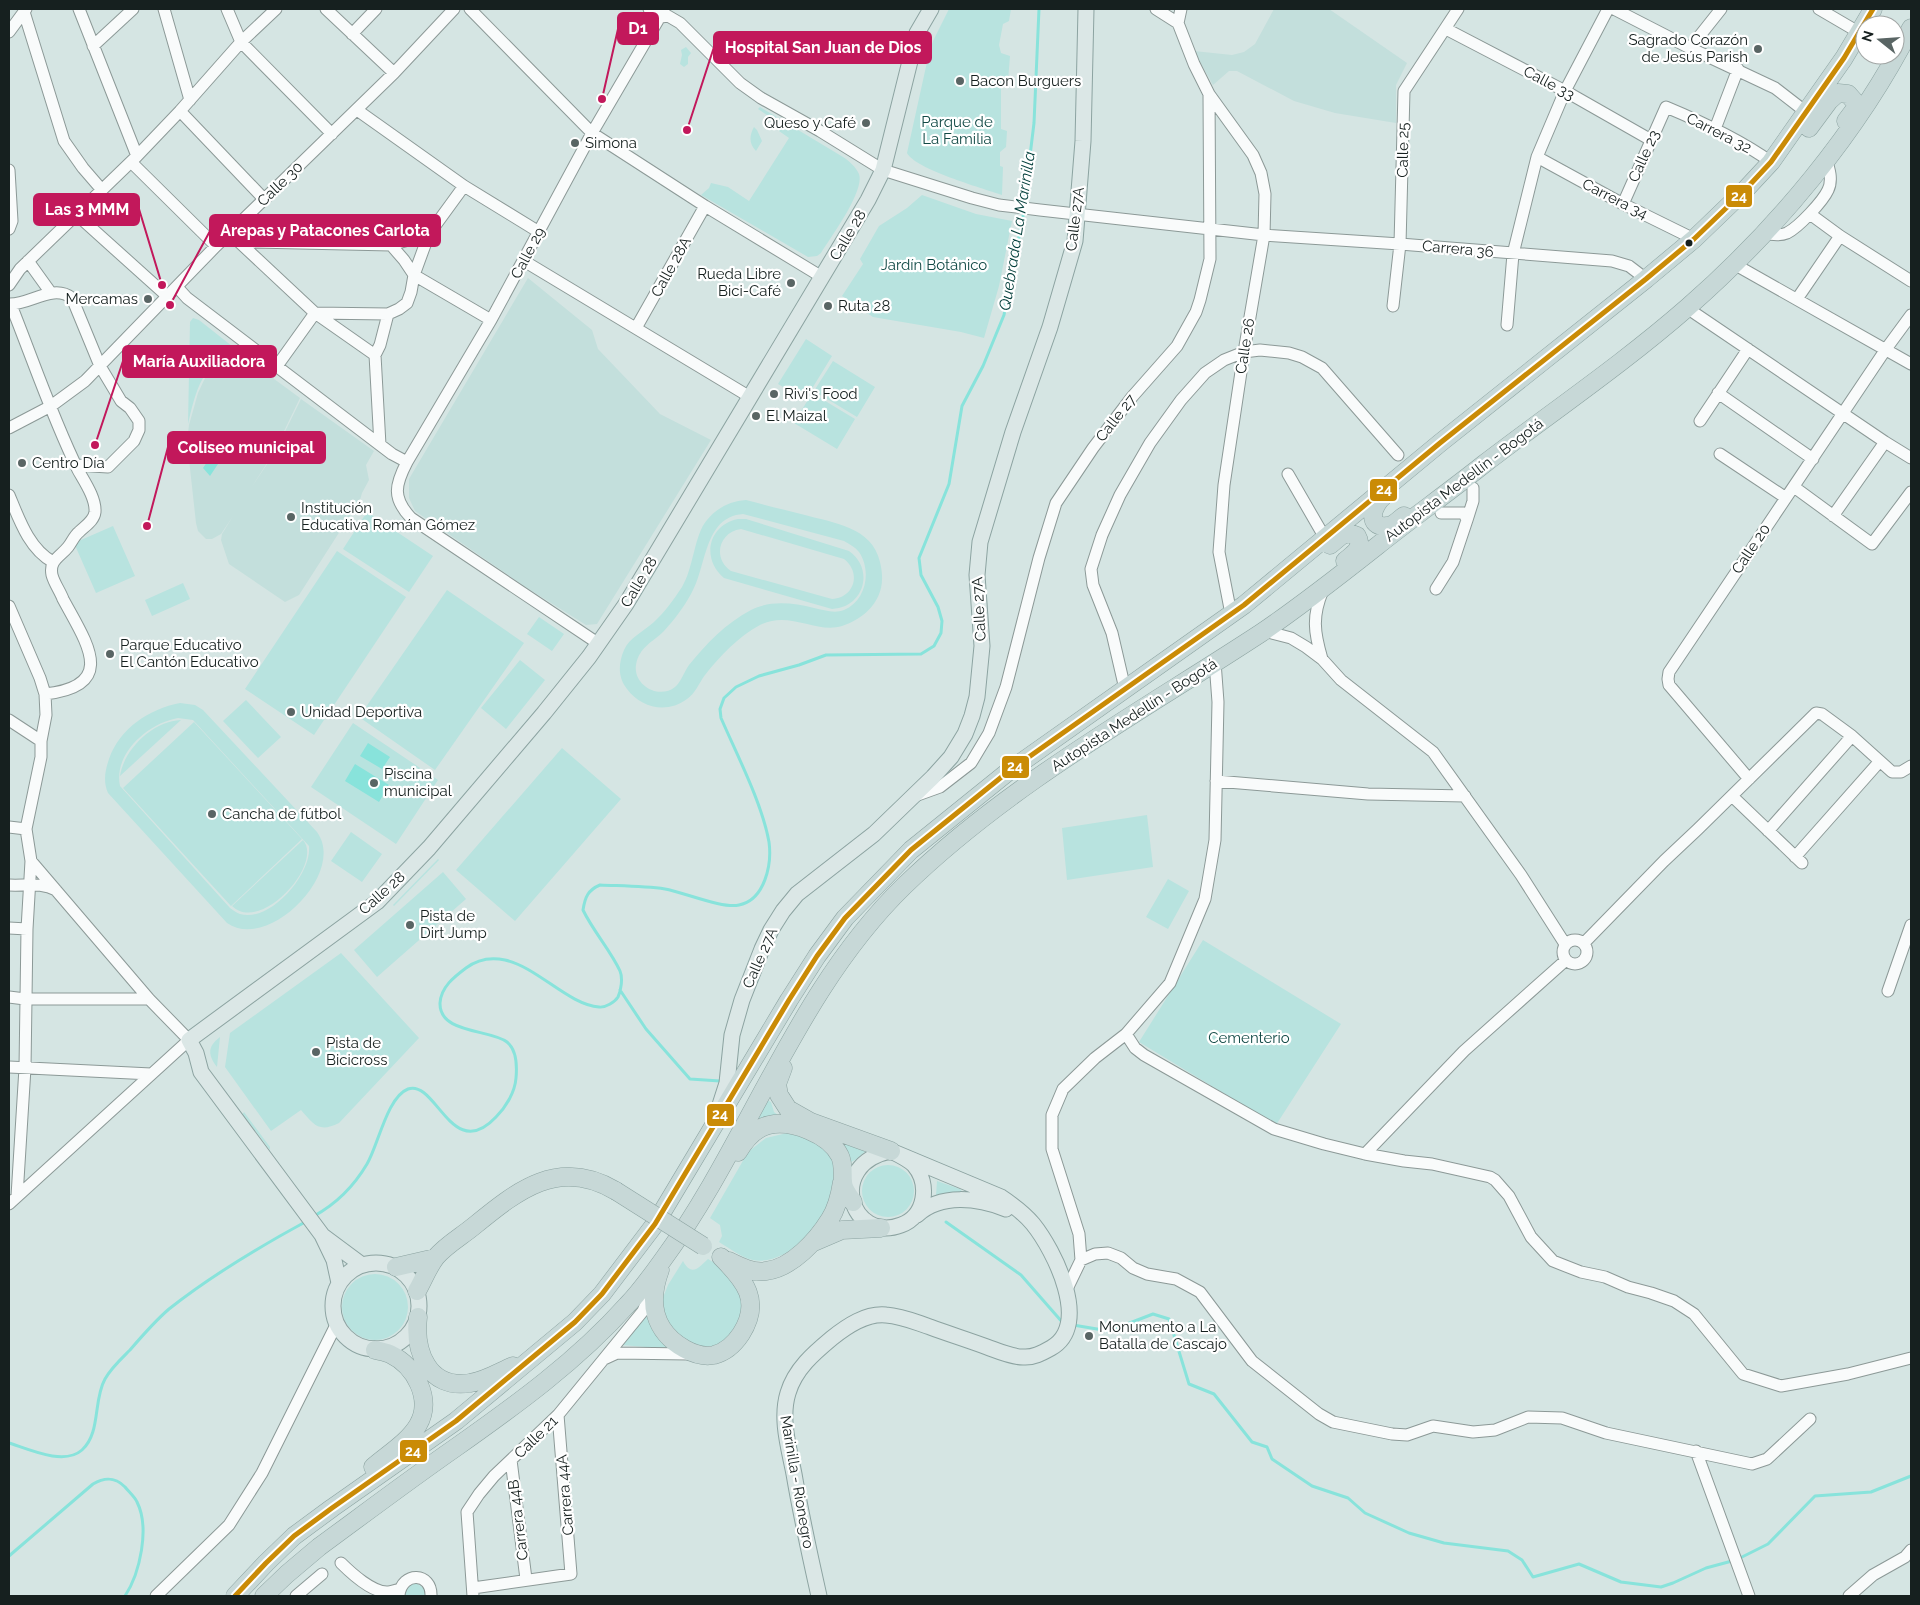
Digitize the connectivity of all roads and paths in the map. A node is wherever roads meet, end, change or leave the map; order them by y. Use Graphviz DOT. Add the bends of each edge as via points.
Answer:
graph roads {
  1 [pos="79,9"];
  2 [pos="133,9"];
  3 [pos="164,9"];
  4 [pos="227,9"];
  5 [pos="276,9"];
  6 [pos="326,9"];
  7 [pos="376,9"];
  8 [pos="454,9"];
  9 [pos="470,9"];
  10 [pos="649,9"];
  11 [pos="931,9"];
  12 [pos="1086,9"];
  13 [pos="1156,9"];
  14 [pos="1181,9"];
  15 [pos="1458,9"];
  16 [pos="1608,9"];
  17 [pos="1614,9"];
  18 [pos="1721,9"];
  19 [pos="1819,9"];
  20 [pos="25,10"];
  21 [pos="663,13"];
  22 [pos="1178,23"];
  23 [pos="1911,28"];
  24 [pos="1446,29"];
  25 [pos="1855,30"];
  26 [pos="9,32"];
  27 [pos="352,34"];
  28 [pos="1855,40"];
  29 [pos="241,42"];
  30 [pos="93,46"];
  31 [pos="1690,48"];
  32 [pos="1738,69"];
  33 [pos="394,73"];
  34 [pos="1566,91"];
  35 [pos="1209,94"];
  36 [pos="190,100"];
  37 [pos="1666,107"];
  38 [pos="357,110"];
  39 [pos="180,111"];
  40 [pos="1806,112"];
  41 [pos="1715,129"];
  42 [pos="592,133"];
  43 [pos="332,134"];
  44 [pos="1651,140"];
  45 [pos="1536,157"];
  46 [pos="1826,158"];
  47 [pos="134,159"];
  48 [pos="1765,169"];
  49 [pos="9,170"];
  50 [pos="883,170"];
  51 [pos="464,186"];
  52 [pos="102,190"];
  53 [pos="264,199"];
  54 [pos="1623,204"];
  55 [pos="705,206"];
  56 [pos="1077,213"];
  57 [pos="1810,214"];
  58 [pos="77,215"];
  59 [pos="1780,215"];
  60 [pos="9,229"];
  61 [pos="1211,229"];
  62 [pos="539,232"];
  63 [pos="1764,233"];
  64 [pos="228,234"];
  65 [pos="429,234"];
  66 [pos="1264,235"];
  67 [pos="1840,236"];
  68 [pos="1694,239"];
  69 [pos="241,243"];
  70 [pos="1400,244"];
  71 [pos="391,245"];
  72 [pos="216,246"];
  73 [pos="1513,254"];
  74 [pos="28,261"];
  75 [pos="524,261"];
  76 [pos="1734,264"];
  77 [pos="414,275"];
  78 [pos="822,277"];
  79 [pos="1646,279"];
  80 [pos="1911,281"];
  81 [pos="9,285"];
  82 [pos="178,287"];
  83 [pos="51,294"];
  84 [pos="167,296"];
  85 [pos="1797,300"];
  86 [pos="10,304"];
  87 [pos="1393,306"];
  88 [pos="1687,308"];
  89 [pos="315,313"];
  90 [pos="388,314"];
  91 [pos="1911,315"];
  92 [pos="491,320"];
  93 [pos="1507,325"];
  94 [pos="636,328"];
  95 [pos="1748,349"];
  96 [pos="1886,349"];
  97 [pos="1244,352"];
  98 [pos="375,355"];
  99 [pos="1911,364"];
  100 [pos="100,366"];
  101 [pos="277,366"];
  102 [pos="1718,393"];
  103 [pos="750,398"];
  104 [pos="51,406"];
  105 [pos="1843,413"];
  106 [pos="1700,420"];
  107 [pos="9,428"];
  108 [pos="1522,435"];
  109 [pos="1440,442"];
  110 [pos="1885,442"];
  111 [pos="380,445"];
  112 [pos="1720,454"];
  113 [pos="1398,455"];
  114 [pos="1911,458"];
  115 [pos="1813,459"];
  116 [pos="407,462"];
  117 [pos="76,465"];
  118 [pos="1288,474"];
  119 [pos="1794,487"];
  120 [pos="1473,488"];
  121 [pos="1911,492"];
  122 [pos="9,494"];
  123 [pos="1786,498"];
  124 [pos="1441,512"];
  125 [pos="1833,516"];
  126 [pos="1467,520"];
  127 [pos="1325,538"];
  128 [pos="53,562"];
  129 [pos="1436,589"];
  130 [pos="1323,590"];
  131 [pos="9,606"];
  132 [pos="1238,610"];
  133 [pos="1259,634"];
  134 [pos="599,644"];
  135 [pos="1322,659"];
  136 [pos="1215,662"];
  137 [pos="1125,690"];
  138 [pos="45,694"];
  139 [pos="9,720"];
  140 [pos="1852,736"];
  141 [pos="41,741"];
  142 [pos="1880,761"];
  143 [pos="1911,766"];
  144 [pos="1749,778"];
  145 [pos="1216,781"];
  146 [pos="914,796"];
  147 [pos="1465,796"];
  148 [pos="1732,796"];
  149 [pos="9,827"];
  150 [pos="26,829"];
  151 [pos="1768,831"];
  152 [pos="30,862"];
  153 [pos="9,885"];
  154 [pos="30,886"];
  155 [pos="58,891"];
  156 [pos="1911,925"];
  157 [pos="9,928"];
  158 [pos="27,929"];
  159 [pos="1584,943"];
  160 [pos="1565,944"];
  161 [pos="1566,960"];
  162 [pos="1888,991"];
  163 [pos="9,997"];
  164 [pos="25,999"];
  165 [pos="149,999"];
  166 [pos="795,1033"];
  167 [pos="1126,1034"];
  168 [pos="189,1040"];
  169 [pos="9,1067"];
  170 [pos="25,1068"];
  171 [pos="151,1074"];
  172 [pos="712,1131"];
  173 [pos="14,1135"];
  174 [pos="891,1151"];
  175 [pos="1365,1154"];
  176 [pos="711,1185"];
  177 [pos="846,1191"];
  178 [pos="13,1200"];
  179 [pos="912,1219"];
  180 [pos="1033,1224"];
  181 [pos="881,1228"];
  182 [pos="319,1231"];
  183 [pos="807,1246"];
  184 [pos="721,1257"];
  185 [pos="436,1258"];
  186 [pos="664,1258"];
  187 [pos="1081,1260"];
  188 [pos="362,1264"];
  189 [pos="396,1267"];
  190 [pos="339,1283"];
  191 [pos="655,1284"];
  192 [pos="417,1291"];
  193 [pos="1066,1291"];
  194 [pos="418,1317"];
  195 [pos="336,1324"];
  196 [pos="375,1350"];
  197 [pos="695,1354"];
  198 [pos="532,1358"];
  199 [pos="1911,1358"];
  200 [pos="602,1360"];
  201 [pos="558,1415"];
  202 [pos="1810,1419"];
  203 [pos="1696,1451"];
  204 [pos="512,1460"];
  205 [pos="332,1508"];
  206 [pos="1911,1550"];
  207 [pos="341,1563"];
  208 [pos="322,1574"];
  209 [pos="526,1579"];
  210 [pos="473,1592"];
  211 [pos="400,1593"];
  212 [pos="386,1594"];
  213 [pos="156,1596"];
  214 [pos="236,1596"];
  215 [pos="264,1596"];
  216 [pos="296,1596"];
  217 [pos="431,1596"];
  218 [pos="820,1596"];
  219 [pos="1749,1596"];
  220 [pos="1849,1596"];
  1 -- 30 [label="street"];
  2 -- 30 [label="street"];
  3 -- 36 [label="street"];
  4 -- 29 [label="street"];
  5 -- 29 [label="street"];
  6 -- 27 [label="street"];
  7 -- 27 [label="street"];
  8 -- 33 [label="street, Calle 30"];
  9 -- 42 [label="street"];
  10 -- 21 [label="street, Carrera 36"];
  11 -- 50 [label="main road, Calle 28" via="912,48"];
  12 -- 56 [label="main road, Calle 27A" via="1083,141"];
  13 -- 22 [label="street"];
  14 -- 22 [label="street"];
  15 -- 24 [label="street, Calle 25"];
  16 -- 34 [label="street"];
  17 -- 31 [label="street"];
  18 -- 31 [label="street"];
  19 -- 25 [label="street"];
  20 -- 26 [label="street"];
  20 -- 52 [label="street" via="64,141"];
  21 -- 42 [label="street, Calle 29"];
  21 -- 50 [label="street, Carrera 36" via="680,24 740,83 761,98"];
  22 -- 35 [label="street, Calle 27"];
  23 -- 46 [label="highway, Autopista Medellín - Bogotá" via="1893,64"];
  24 -- 34 [label="street, Calle 33"];
  24 -- 70 [label="street, Calle 25" via="1404,91"];
  27 -- 33 [label="street"];
  28 -- 40 [label="highway, Autopista Medellín - Bogotá"];
  29 -- 36 [label="street"];
  29 -- 43 [label="street"];
  30 -- 47 [label="street"];
  31 -- 32 [label="street"];
  32 -- 40 [label="street" via="1775,88"];
  32 -- 41 [label="street"];
  33 -- 38 [label="street, Calle 30"];
  34 -- 44 [label="street, Calle 33"];
  34 -- 45 [label="street"];
  35 -- 61 [label="street, Calle 27"];
  35 -- 66 [label="street, Calle 26" via="1253,155 1261,173"];
  36 -- 39 [label="street"];
  37 -- 41 [label="street, Carrera 32"];
  37 -- 44 [label="street, Calle 23"];
  38 -- 43 [label="street, Calle 30"];
  38 -- 51 [label="street"];
  39 -- 47 [label="street"];
  39 -- 53 [label="street"];
  40 -- 48 [label="highway, Autopista Medellín - Bogotá"];
  41 -- 48 [label="street, Carrera 32" via="1758,153"];
  42 -- 55 [label="street"];
  42 -- 62 [label="street, Calle 29"];
  43 -- 53 [label="street, Calle 30"];
  44 -- 54 [label="street, Calle 23"];
  45 -- 54 [label="street, Carrera 34"];
  45 -- 73 [label="street"];
  46 -- 57 [label="street" via="1830,171 1829,189"];
  46 -- 59 [label="highway, Autopista Medellín - Bogotá"];
  47 -- 52 [label="street"];
  47 -- 72 [label="street"];
  48 -- 59 [label="highway" via="1772,171 1780,166 1833,97 1843,92 1852,97 1855,109 1851,116 1791,192"];
  48 -- 68 [label="highway, Autopista Medellín - Bogotá"];
  49 -- 60 [label="street" via="12,221"];
  50 -- 56 [label="street, Carrera 36" via="998,205"];
  50 -- 78 [label="main road, Calle 28"];
  51 -- 62 [label="street"];
  51 -- 65 [label="street"];
  52 -- 58 [label="street"];
  53 -- 64 [label="street, Calle 30"];
  54 -- 68 [label="street, Carrera 34"];
  55 -- 78 [label="street"];
  55 -- 94 [label="street, Calle 28A"];
  56 -- 61 [label="street, Carrera 36"];
  56 -- 146 [label="main road, Calle 27A" via="1075,241 1050,328 980,542 977,575 982,646 977,698 965,734 951,757"];
  57 -- 63 [label="street" via="1788,233"];
  57 -- 67 [label="street"];
  58 -- 74 [label="street"];
  58 -- 84 [label="street"];
  59 -- 63 [label="highway, Autopista Medellín - Bogotá"];
  61 -- 66 [label="street, Carrera 36"];
  61 -- 146 [label="street, Calle 27" via="1210,259 1203,291 1196,312 1177,346 1132,397 1056,503 1006,687 989,733 971,763 940,787"];
  62 -- 75 [label="street, Calle 29"];
  63 -- 76 [label="highway, Autopista Medellín - Bogotá"];
  64 -- 69 [label="street"];
  64 -- 72 [label="street, Calle 30"];
  65 -- 71 [label="street"];
  65 -- 77 [label="street"];
  66 -- 70 [label="street, Carrera 36"];
  66 -- 97 [label="street, Calle 26"];
  67 -- 80 [label="street"];
  67 -- 85 [label="street"];
  68 -- 79 [label="highway, Autopista Medellín - Bogotá"];
  69 -- 71 [label="street"];
  69 -- 89 [label="street"];
  70 -- 73 [label="street, Carrera 36"];
  70 -- 87 [label="street, Calle 25"];
  71 -- 77 [label="street"];
  72 -- 82 [label="street, Calle 30"];
  73 -- 79 [label="street, Carrera 36" via="1612,261 1629,266"];
  73 -- 93 [label="street"];
  74 -- 81 [label="street"];
  74 -- 83 [label="street"];
  75 -- 92 [label="street, Calle 29"];
  75 -- 94 [label="street"];
  76 -- 85 [label="street"];
  76 -- 88 [label="highway, Autopista Medellín - Bogotá"];
  77 -- 90 [label="street" via="407,303"];
  77 -- 92 [label="street"];
  78 -- 103 [label="main road, Calle 28"];
  79 -- 109 [label="highway, Autopista Medellín - Bogotá"];
  82 -- 84 [label="street, Calle 30"];
  82 -- 101 [label="street" via="187,298"];
  83 -- 86 [label="street"];
  83 -- 100 [label="street" via="66,293 72,298"];
  84 -- 100 [label="street, Calle 30"];
  85 -- 96 [label="street"];
  86 -- 104 [label="street"];
  88 -- 95 [label="street"];
  88 -- 108 [label="highway, Autopista Medellín - Bogotá"];
  89 -- 90 [label="street"];
  89 -- 98 [label="street"];
  89 -- 101 [label="street"];
  90 -- 98 [label="street"];
  91 -- 96 [label="street, Calle 20"];
  92 -- 116 [label="street, Calle 29"];
  94 -- 103 [label="street"];
  95 -- 102 [label="street"];
  95 -- 105 [label="street"];
  96 -- 99 [label="street"];
  96 -- 105 [label="street, Calle 20"];
  97 -- 113 [label="street" via="1288,352 1322,368"];
  97 -- 132 [label="street, Calle 26" via="1224,485 1219,552"];
  97 -- 137 [label="street" via="1205,373 1181,400 1125,486 1102,535 1091,569 1093,585 1112,633"];
  98 -- 111 [label="street"];
  100 -- 104 [label="street, Calle 30"];
  100 -- 117 [label="street" via="121,401 139,421 139,430 134,441 108,467"];
  101 -- 111 [label="street"];
  102 -- 106 [label="street"];
  102 -- 115 [label="street"];
  103 -- 134 [label="main road, Calle 28"];
  104 -- 107 [label="street, Calle 30"];
  104 -- 117 [label="street"];
  105 -- 110 [label="street"];
  105 -- 115 [label="street, Calle 20"];
  108 -- 109 [label="highway" via="1488,451 1392,525 1382,526 1376,522 1372,512 1378,500 1426,461"];
  108 -- 130 [label="highway, Autopista Medellín - Bogotá"];
  109 -- 127 [label="highway, Autopista Medellín - Bogotá"];
  110 -- 114 [label="street"];
  110 -- 125 [label="street"];
  111 -- 116 [label="street"];
  112 -- 123 [label="street"];
  115 -- 119 [label="street, Calle 20"];
  116 -- 134 [label="street, Calle 29" via="398,483 398,499 411,518"];
  117 -- 128 [label="street" via="95,511 92,520"];
  118 -- 127 [label="street"];
  119 -- 123 [label="street, Calle 20"];
  119 -- 125 [label="street"];
  120 -- 126 [label="street"];
  121 -- 125 [label="street" via="1872,544"];
  122 -- 128 [label="street" via="34,547"];
  123 -- 144 [label="street, Calle 20" via="1669,672 1668,679 1669,685"];
  124 -- 126 [label="street" via="1464,513"];
  126 -- 129 [label="street" via="1453,562"];
  127 -- 132 [label="highway, Autopista Medellín - Bogotá"];
  128 -- 138 [label="street" via="54,582 88,649 91,670 78,685 62,692"];
  130 -- 133 [label="highway, Autopista Medellín - Bogotá"];
  130 -- 135 [label="street" via="1315,620"];
  131 -- 138 [label="street"];
  132 -- 133 [label="highway" via="1259,602 1342,535 1354,533 1359,538 1360,545 1355,553 1264,626"];
  132 -- 137 [label="highway, Autopista Medellín - Bogotá"];
  133 -- 135 [label="street" via="1291,638"];
  133 -- 136 [label="highway, Autopista Medellín - Bogotá"];
  134 -- 168 [label="main road, Calle 28" via="429,848 377,902"];
  135 -- 147 [label="street" via="1341,680 1433,752"];
  136 -- 145 [label="street" via="1218,702"];
  136 -- 166 [label="highway, Autopista Medellín - Bogotá" via="1025,786 931,861 901,889 858,938"];
  137 -- 172 [label="highway, Autopista Medellín - Bogotá" via="936,828 844,918 789,1000"];
  138 -- 141 [label="street" via="46,715"];
  139 -- 141 [label="street"];
  140 -- 142 [label="street"];
  140 -- 144 [label="street" via="1816,713"];
  140 -- 151 [label="street"];
  141 -- 150 [label="street" via="41,757"];
  142 -- 143 [label="street" via="1896,773"];
  142 -- 151 [label="street" via="1798,860"];
  144 -- 148 [label="street"];
  145 -- 147 [label="street" via="1368,794"];
  145 -- 167 [label="street" via="1216,840 1205,899 1170,984"];
  146 -- 172 [label="main road, Calle 27A" via="874,834 797,894 770,930 732,1035 727,1083"];
  147 -- 160 [label="street"];
  148 -- 151 [label="street"];
  148 -- 159 [label="street"];
  149 -- 150 [label="street"];
  150 -- 152 [label="street"];
  152 -- 154 [label="street"];
  152 -- 155 [label="street"];
  153 -- 154 [label="street"];
  154 -- 155 [label="street" via="49,886"];
  154 -- 158 [label="street"];
  155 -- 165 [label="street"];
  156 -- 162 [label="street"];
  157 -- 158 [label="street"];
  158 -- 164 [label="street"];
  159 -- 160 [label="street" via="1576,939"];
  159 -- 161 [label="street" via="1587,951 1582,962 1574,964"];
  160 -- 161 [label="street" via="1562,953"];
  161 -- 175 [label="street" via="1464,1051"];
  163 -- 164 [label="street"];
  164 -- 165 [label="street"];
  164 -- 170 [label="street"];
  165 -- 168 [label="street"];
  166 -- 174 [label="highway" via="795,1045 777,1084 783,1103 794,1114 810,1122"];
  166 -- 176 [label="highway, Autopista Medellín - Bogotá"];
  167 -- 175 [label="street" via="1144,1055 1274,1129"];
  167 -- 187 [label="street" via="1063,1089 1052,1115 1052,1149 1079,1234"];
  168 -- 171 [label="street"];
  168 -- 182 [label="main road" via="201,1072"];
  169 -- 170 [label="street"];
  170 -- 171 [label="street"];
  170 -- 173 [label="street"];
  171 -- 178 [label="street"];
  172 -- 198 [label="highway, Autopista Medellín - Bogotá" via="627,1263 602,1294"];
  173 -- 178 [label="street"];
  174 -- 177 [label="main road" via="867,1161 858,1169"];
  174 -- 179 [label="main road" via="912,1164 924,1185 920,1209"];
  174 -- 180 [label="main road" via="1001,1197"];
  175 -- 199 [label="street" via="1468,1171 1496,1180 1509,1196 1531,1237 1552,1261 1674,1302 1694,1314 1743,1374 1782,1386"];
  176 -- 177 [label="highway" via="756,1131 769,1125 783,1124 820,1136 834,1146 844,1167"];
  176 -- 186 [label="highway, Autopista Medellín - Bogotá"];
  177 -- 181 [label="main road" via="864,1219"];
  177 -- 183 [label="highway" via="831,1218"];
  179 -- 180 [label="main road" via="925,1207 955,1199 992,1203"];
  179 -- 181 [label="main road" via="898,1226"];
  180 -- 193 [label="main road, Marinilla - Rionegro" via="1049,1249"];
  181 -- 183 [label="highway" via="842,1230"];
  182 -- 188 [label="main road"];
  182 -- 190 [label="main road" via="334,1260"];
  183 -- 184 [label="highway" via="793,1260 765,1271 750,1270"];
  184 -- 185 [label="highway, bridge" via="616,1191 593,1181 554,1178 529,1186 507,1199"];
  184 -- 197 [label="highway" via="748,1289 749,1318 730,1347 714,1355"];
  185 -- 189 [label="highway"];
  185 -- 192 [label="highway"];
  186 -- 191 [label="highway"];
  186 -- 215 [label="highway, Autopista Medellín - Bogotá" via="629,1304 530,1395 319,1547"];
  187 -- 193 [label="street"];
  187 -- 203 [label="street" via="1108,1253 1146,1274 1176,1279 1200,1292 1252,1361 1333,1422 1407,1435 1433,1426 1473,1432 1495,1430 1528,1417 1562,1418 1606,1433"];
  188 -- 189 [label="main road" via="374,1262"];
  188 -- 190 [label="main road"];
  189 -- 192 [label="main road" via="412,1281"];
  190 -- 195 [label="main road" via="333,1303"];
  191 -- 197 [label="highway" via="654,1304 659,1325 674,1342"];
  191 -- 200 [label="street, Calle 21" via="643,1311"];
  192 -- 194 [label="main road"];
  193 -- 218 [label="main road, Marinilla - Rionegro" via="1069,1324 1056,1345 1039,1355 1023,1357 992,1349 900,1316 884,1314 846,1327 808,1359 794,1378 784,1408 795,1480"];
  194 -- 196 [label="main road" via="406,1338 386,1349"];
  194 -- 198 [label="highway" via="416,1331 424,1363 447,1381 462,1384 480,1381"];
  195 -- 196 [label="main road" via="352,1343"];
  195 -- 213 [label="street" via="262,1473 229,1525"];
  196 -- 205 [label="highway" via="390,1354 415,1377 423,1394 423,1414 412,1432"];
  197 -- 200 [label="street" via="617,1353"];
  198 -- 205 [label="highway, Autopista Medellín - Bogotá" via="456,1421"];
  200 -- 201 [label="street, Calle 21"];
  201 -- 204 [label="street, Calle 21"];
  201 -- 209 [label="street, Carrera 44A" via="571,1574"];
  202 -- 203 [label="street" via="1767,1459 1752,1464"];
  203 -- 219 [label="street"];
  204 -- 209 [label="street, Carrera 44B"];
  204 -- 210 [label="street, Calle 21" via="479,1494 467,1512"];
  205 -- 214 [label="highway, Autopista Medellín - Bogotá" via="294,1536"];
  206 -- 220 [label="street" via="1905,1557 1873,1575"];
  207 -- 212 [label="street" via="355,1577"];
  208 -- 216 [label="street"];
  209 -- 210 [label="street"];
  211 -- 212 [label="street"];
  211 -- 217 [label="street" via="406,1580 422,1579 430,1586"];
}
